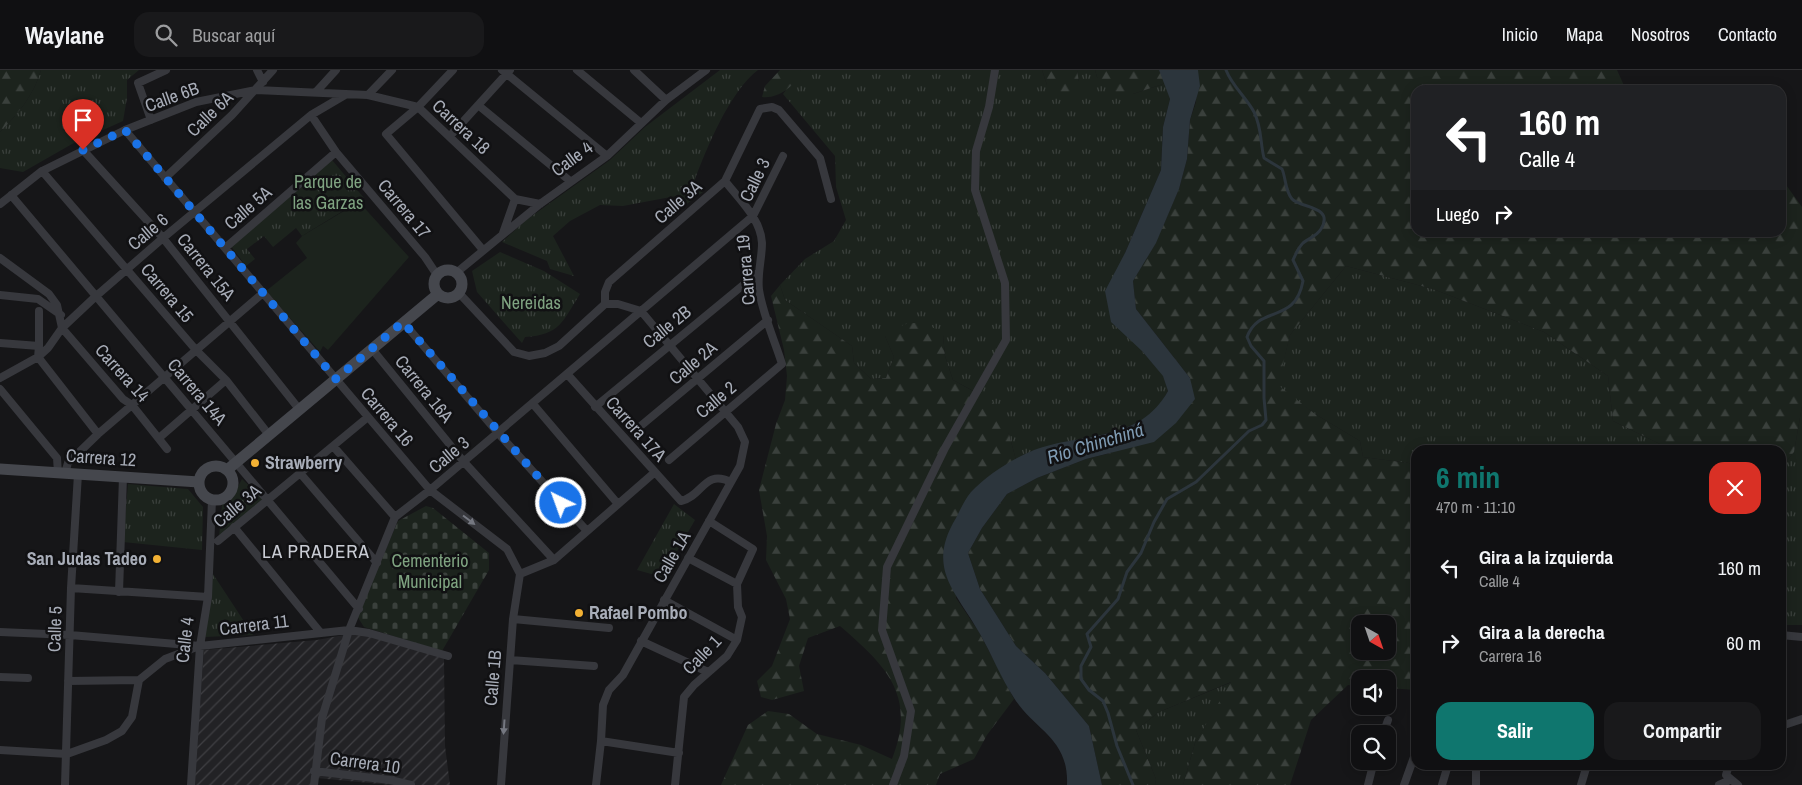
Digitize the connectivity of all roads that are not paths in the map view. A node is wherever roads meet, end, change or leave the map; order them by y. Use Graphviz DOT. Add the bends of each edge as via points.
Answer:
graph roads {
  1 [pos="166,70"];
  2 [pos="257,70"];
  3 [pos="273,70"];
  4 [pos="336,70"];
  5 [pos="392,70"];
  6 [pos="454,70"];
  7 [pos="577,70"];
  8 [pos="634,70"];
  9 [pos="691,70"];
  10 [pos="706,70"];
  11 [pos="995,70"];
  12 [pos="506,71"];
  13 [pos="698,76"];
  14 [pos="263,82"];
  15 [pos="256,90"];
  16 [pos="316,92"];
  17 [pos="345,95"];
  18 [pos="368,95"];
  19 [pos="666,100"];
  20 [pos="478,105"];
  21 [pos="418,107"];
  22 [pos="311,115"];
  23 [pos="150,120"];
  24 [pos="641,123"];
  25 [pos="125,130"];
  26 [pos="450,136"];
  27 [pos="83,150"];
  28 [pos="336,152"];
  29 [pos="606,156"];
  30 [pos="783,156"];
  31 [pos="42,171"];
  32 [pos="165,178"];
  33 [pos="570,181"];
  34 [pos="725,181"];
  35 [pos="11,195"];
  36 [pos="515,199"];
  37 [pos="831,199"];
  38 [pos="0,204"];
  39 [pos="540,204"];
  40 [pos="194,212"];
  41 [pos="753,216"];
  42 [pos="503,233"];
  43 [pos="163,238"];
  44 [pos="225,248"];
  45 [pos="483,250"];
  46 [pos="0,258"];
  47 [pos="128,268"];
  48 [pos="759,272"];
  49 [pos="456,273"];
  50 [pos="437,275"];
  51 [pos="458,292"];
  52 [pos="263,293"];
  53 [pos="438,294"];
  54 [pos="0,296"];
  55 [pos="94,297"];
  56 [pos="604,304"];
  57 [pos="39,311"];
  58 [pos="640,312"];
  59 [pos="61,315"];
  60 [pos="768,320"];
  61 [pos="230,321"];
  62 [pos="403,322"];
  63 [pos="62,328"];
  64 [pos="0,343"];
  65 [pos="669,344"];
  66 [pos="39,346"];
  67 [pos="372,348"];
  68 [pos="196,350"];
  69 [pos="38,358"];
  70 [pos="782,364"];
  71 [pos="568,375"];
  72 [pos="164,377"];
  73 [pos="0,378"];
  74 [pos="336,379"];
  75 [pos="698,379"];
  76 [pos="226,380"];
  77 [pos="0,389"];
  78 [pos="533,404"];
  79 [pos="132,405"];
  80 [pos="595,407"];
  81 [pos="299,408"];
  82 [pos="192,411"];
  83 [pos="725,413"];
  84 [pos="368,417"];
  85 [pos="637,429"];
  86 [pos="498,433"];
  87 [pos="98,434"];
  88 [pos="269,435"];
  89 [pos="159,438"];
  90 [pos="333,446"];
  91 [pos="167,449"];
  92 [pos="669,460"];
  93 [pos="464,462"];
  94 [pos="232,466"];
  95 [pos="0,469"];
  96 [pos="655,472"];
  97 [pos="61,473"];
  98 [pos="300,473"];
  99 [pos="78,474"];
  100 [pos="123,477"];
  101 [pos="199,482"];
  102 [pos="731,482"];
  103 [pos="430,490"];
  104 [pos="212,500"];
  105 [pos="269,500"];
  106 [pos="618,504"];
  107 [pos="395,517"];
  108 [pos="709,521"];
  109 [pos="234,527"];
  110 [pos="587,531"];
  111 [pos="218,542"];
  112 [pos="688,558"];
  113 [pos="554,560"];
  114 [pos="377,563"];
  115 [pos="520,574"];
  116 [pos="737,584"];
  117 [pos="71,588"];
  118 [pos="119,592"];
  119 [pos="208,597"];
  120 [pos="664,600"];
  121 [pos="359,610"];
  122 [pos="513,619"];
  123 [pos="609,628"];
  124 [pos="349,630"];
  125 [pos="0,632"];
  126 [pos="320,632"];
  127 [pos="70,635"];
  128 [pos="1786,636"];
  129 [pos="1802,638"];
  130 [pos="737,640"];
  131 [pos="641,641"];
  132 [pos="200,646"];
  133 [pos="448,656"];
  134 [pos="510,660"];
  135 [pos="594,666"];
  136 [pos="708,672"];
  137 [pos="0,677"];
  138 [pos="28,678"];
  139 [pos="139,680"];
  140 [pos="68,681"];
  141 [pos="0,686"];
  142 [pos="1802,719"];
  143 [pos="1388,720"];
  144 [pos="1786,724"];
  145 [pos="1386,725"];
  146 [pos="601,741"];
  147 [pos="0,750"];
  148 [pos="680,753"];
  149 [pos="67,754"];
  150 [pos="1411,765"];
  151 [pos="1372,770"];
  152 [pos="1446,770"];
  153 [pos="1476,770"];
  154 [pos="1586,770"];
  155 [pos="1728,770"];
  156 [pos="314,771"];
  157 [pos="1730,780"];
  158 [pos="389,782"];
  159 [pos="596,784"];
  160 [pos="65,785"];
  161 [pos="191,785"];
  162 [pos="314,785"];
  163 [pos="411,785"];
  164 [pos="501,785"];
  165 [pos="605,785"];
  166 [pos="676,785"];
  167 [pos="893,785"];
  168 [pos="1368,785"];
  169 [pos="1404,785"];
  170 [pos="1442,785"];
  171 [pos="1476,785"];
  172 [pos="1581,785"];
  173 [pos="1719,785"];
  174 [pos="1738,785"];
  1 -- 23 [label="street" via="138,83"];
  2 -- 14 [label="street"];
  3 -- 14 [label="street, Calle 6A"];
  4 -- 16 [label="street"];
  5 -- 18 [label="street"];
  6 -- 21 [label="street"];
  7 -- 24 [label="street"];
  8 -- 19 [label="street"];
  9 -- 13 [label="street"];
  10 -- 13 [label="street, Calle 4"];
  11 -- 167 [label="street" via="989,107 976,151 975,190 1005,283 1006,340 945,448 887,566 882,630 911,711 904,756"];
  12 -- 20 [label="street"];
  12 -- 29 [label="street"];
  13 -- 19 [label="street, Calle 4"];
  14 -- 15 [label="street, Calle 6A"];
  15 -- 16 [label="street, Carrera 18"];
  15 -- 23 [label="street, Calle 6B" via="196,102"];
  15 -- 32 [label="street, Calle 6A"];
  16 -- 17 [label="street, Carrera 18"];
  17 -- 18 [label="street, Carrera 18"];
  17 -- 22 [label="street, Calle 6"];
  18 -- 21 [label="street, Carrera 18"];
  19 -- 24 [label="street, Calle 4"];
  20 -- 26 [label="street"];
  20 -- 33 [label="street"];
  21 -- 26 [label="street, Carrera 18"];
  21 -- 45 [label="street" via="386,134"];
  22 -- 28 [label="street, Carrera 17"];
  22 -- 40 [label="street, Calle 6"];
  23 -- 25 [label="street, Calle 6B"];
  24 -- 29 [label="street, Calle 4"];
  25 -- 27 [label="street, Calle 6B"];
  25 -- 32 [label="street, Carrera 16"];
  26 -- 36 [label="street, Carrera 18"];
  27 -- 31 [label="street, Calle 6B"];
  27 -- 43 [label="street, Carrera 15A"];
  28 -- 44 [label="street, Calle 5A"];
  28 -- 50 [label="street, Carrera 17" via="426,257"];
  29 -- 33 [label="street, Calle 4"];
  30 -- 41 [label="street, Calle 3"];
  31 -- 35 [label="street, Calle 6B"];
  31 -- 47 [label="street, Carrera 15"];
  32 -- 40 [label="street, Carrera 16"];
  33 -- 39 [label="street, Calle 4"];
  34 -- 37 [label="street, Calle 3A" via="760,109 772,107 779,110 816,151"];
  34 -- 41 [label="street, Carrera 19"];
  34 -- 56 [label="street, Calle 3A" via="609,282"];
  35 -- 38 [label="street, Calle 6B"];
  35 -- 55 [label="street, Carrera 14A"];
  36 -- 39 [label="street"];
  36 -- 42 [label="street"];
  39 -- 42 [label="street, Calle 4"];
  40 -- 43 [label="street, Calle 6"];
  40 -- 44 [label="street, Carrera 16"];
  41 -- 48 [label="street, Carrera 19" via="762,241"];
  41 -- 58 [label="street, Calle 3"];
  42 -- 45 [label="street, Calle 4"];
  43 -- 47 [label="street, Calle 6"];
  43 -- 61 [label="street, Carrera 15A"];
  44 -- 52 [label="street, Carrera 16"];
  45 -- 49 [label="street, Calle 4"];
  46 -- 59 [label="street" via="50,294"];
  47 -- 55 [label="street, Calle 6"];
  47 -- 68 [label="street, Carrera 15"];
  48 -- 60 [label="street, Carrera 19" via="761,301"];
  48 -- 65 [label="street, Calle 2B"];
  49 -- 50 [label="main road" via="445,270"];
  49 -- 51 [label="main road" via="461,284"];
  50 -- 53 [label="main road" via="434,284"];
  51 -- 53 [label="main road" via="450,297"];
  51 -- 56 [label="street" via="514,352 529,356 559,346"];
  52 -- 61 [label="street"];
  52 -- 74 [label="street, Carrera 16"];
  53 -- 62 [label="main road"];
  54 -- 59 [label="street" via="38,299"];
  55 -- 63 [label="street, Calle 6"];
  55 -- 72 [label="street, Carrera 14A"];
  56 -- 58 [label="street" via="618,304"];
  57 -- 66 [label="street"];
  58 -- 65 [label="street"];
  58 -- 71 [label="street, Calle 3"];
  59 -- 63 [label="street"];
  60 -- 70 [label="street, Carrera 19"];
  60 -- 75 [label="street, Calle 2A"];
  61 -- 68 [label="street"];
  61 -- 81 [label="street, Carrera 15A"];
  62 -- 67 [label="main road"];
  62 -- 86 [label="street"];
  63 -- 69 [label="street, Calle 6"];
  63 -- 79 [label="street, Carrera 14" via="123,399"];
  64 -- 66 [label="street"];
  65 -- 75 [label="street"];
  65 -- 80 [label="street, Calle 2B"];
  66 -- 69 [label="street"];
  67 -- 74 [label="main road"];
  67 -- 93 [label="street, Carrera 16A"];
  68 -- 72 [label="street"];
  68 -- 76 [label="street, Carrera 15"];
  69 -- 73 [label="street, Calle 6"];
  69 -- 87 [label="street"];
  70 -- 83 [label="street, Calle 2"];
  71 -- 78 [label="street, Calle 3"];
  71 -- 80 [label="street, Carrera 17A"];
  72 -- 79 [label="street"];
  72 -- 82 [label="street, Carrera 14A"];
  74 -- 81 [label="main road"];
  74 -- 84 [label="street, Carrera 16"];
  75 -- 83 [label="street"];
  75 -- 85 [label="street, Calle 2A"];
  76 -- 82 [label="street"];
  76 -- 88 [label="street, Carrera 15"];
  77 -- 97 [label="street" via="57,458"];
  78 -- 86 [label="street, Calle 3"];
  78 -- 106 [label="street"];
  79 -- 87 [label="street"];
  79 -- 89 [label="street, Carrera 14"];
  80 -- 96 [label="street, Carrera 17A"];
  81 -- 88 [label="main road"];
  82 -- 89 [label="street"];
  82 -- 94 [label="street, Carrera 14A"];
  83 -- 92 [label="street, Calle 2"];
  83 -- 102 [label="street, Calle 1A" via="738,427 745,442"];
  84 -- 90 [label="street, Calle 3A"];
  84 -- 103 [label="street, Carrera 16"];
  86 -- 93 [label="street, Calle 3"];
  86 -- 110 [label="street"];
  87 -- 97 [label="street"];
  88 -- 94 [label="main road"];
  89 -- 91 [label="street, Carrera 14"];
  90 -- 98 [label="street, Calle 3A"];
  90 -- 107 [label="street"];
  93 -- 103 [label="street, Calle 3"];
  93 -- 113 [label="street, Carrera 16A"];
  94 -- 101 [label="main road" via="209,467"];
  94 -- 104 [label="main road" via="232,491 220,500"];
  94 -- 105 [label="street, Carrera 14A"];
  95 -- 97 [label="main road, Carrera 12"];
  96 -- 102 [label="street, Carrera 17A" via="681,501 712,478"];
  96 -- 106 [label="street"];
  97 -- 99 [label="main road, Carrera 12"];
  98 -- 105 [label="street, Calle 3A"];
  98 -- 114 [label="street"];
  99 -- 100 [label="main road, Carrera 12"];
  99 -- 117 [label="street, Calle 5"];
  100 -- 101 [label="main road, Carrera 12"];
  100 -- 118 [label="street"];
  101 -- 104 [label="main road" via="202,494"];
  102 -- 108 [label="street, Calle 1A"];
  103 -- 107 [label="street, Calle 3"];
  103 -- 115 [label="street, Carrera 16, one-way" via="507,549"];
  104 -- 119 [label="street, Calle 4"];
  105 -- 109 [label="street, Calle 3A"];
  105 -- 121 [label="street, Carrera 14A"];
  106 -- 110 [label="street"];
  107 -- 114 [label="street"];
  108 -- 112 [label="street, Calle 1A"];
  108 -- 116 [label="street, Calle 1" via="753,549"];
  109 -- 111 [label="street, Calle 3A"];
  109 -- 126 [label="street"];
  110 -- 113 [label="street"];
  112 -- 116 [label="street"];
  112 -- 120 [label="street, Calle 1A"];
  113 -- 115 [label="street"];
  114 -- 121 [label="street"];
  115 -- 122 [label="street, Calle 1B"];
  116 -- 130 [label="street, Calle 1" via="742,617"];
  117 -- 118 [label="street"];
  117 -- 127 [label="street, Calle 5"];
  118 -- 119 [label="street"];
  119 -- 132 [label="street, Calle 4"];
  120 -- 130 [label="street"];
  120 -- 131 [label="street, Calle 1A"];
  121 -- 124 [label="street"];
  122 -- 123 [label="street"];
  122 -- 134 [label="street, Calle 1B"];
  124 -- 126 [label="street, Carrera 11"];
  124 -- 133 [label="street, Carrera 11" via="369,632"];
  124 -- 156 [label="street" via="322,718"];
  125 -- 127 [label="street, Carrera 11"];
  126 -- 132 [label="street, Carrera 11"];
  127 -- 132 [label="street, Carrera 11"];
  127 -- 140 [label="street, Calle 5"];
  128 -- 129 [label="street"];
  130 -- 136 [label="street, Calle 1" via="727,656"];
  131 -- 136 [label="street"];
  131 -- 146 [label="street, Calle 1A" via="623,675 605,697"];
  132 -- 139 [label="street" via="166,660"];
  132 -- 161 [label="street, Calle 4"];
  134 -- 135 [label="street"];
  134 -- 164 [label="street, Calle 1B, one-way"];
  136 -- 148 [label="street, Calle 1" via="684,697"];
  137 -- 138 [label="street"];
  137 -- 141 [label="street"];
  139 -- 140 [label="street"];
  139 -- 149 [label="street" via="132,717 122,731"];
  140 -- 149 [label="street, Calle 5"];
  142 -- 144 [label="street"];
  143 -- 145 [label="street"];
  146 -- 148 [label="street"];
  146 -- 159 [label="street, Calle 1A"];
  147 -- 149 [label="street"];
  148 -- 166 [label="street, Calle 1"];
  149 -- 160 [label="street, Calle 5"];
  150 -- 169 [label="street"];
  151 -- 168 [label="street"];
  152 -- 170 [label="street"];
  153 -- 171 [label="street"];
  154 -- 172 [label="street"];
  155 -- 157 [label="street" via="1726,775"];
  156 -- 158 [label="street, Carrera 10"];
  156 -- 162 [label="street"];
  157 -- 173 [label="street"];
  157 -- 174 [label="street"];
  158 -- 163 [label="street, Carrera 10"];
  159 -- 165 [label="street"];
}
